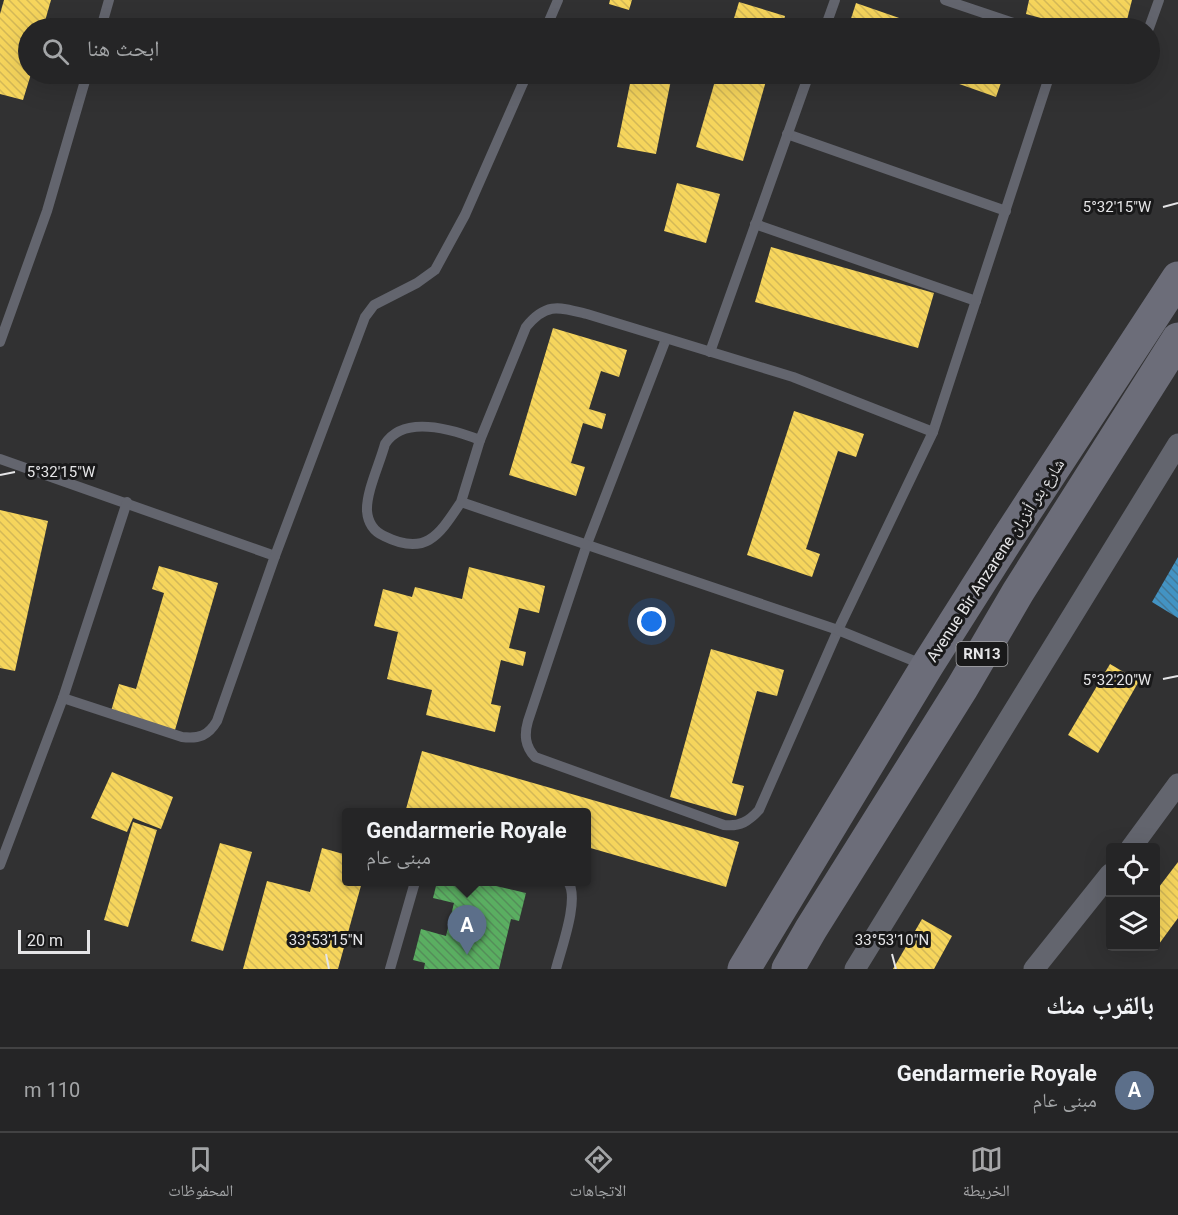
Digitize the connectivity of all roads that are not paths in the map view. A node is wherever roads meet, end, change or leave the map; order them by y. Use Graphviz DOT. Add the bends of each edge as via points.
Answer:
graph roads {
  1 [pos="109,0"];
  2 [pos="558,0"];
  3 [pos="835,0"];
  4 [pos="945,0"];
  5 [pos="1159,0"];
  6 [pos="104,18"];
  7 [pos="550,18"];
  8 [pos="829,18"];
  9 [pos="998,18"];
  10 [pos="1153,18"];
  11 [pos="84,84"];
  12 [pos="523,84"];
  13 [pos="805,84"];
  14 [pos="1047,84"];
  15 [pos="787,134"];
  16 [pos="1006,211"];
  17 [pos="755,224"];
  18 [pos="1178,278"];
  19 [pos="976,301"];
  20 [pos="666,339"];
  21 [pos="1178,339"];
  22 [pos="0,342"];
  23 [pos="710,352"];
  24 [pos="933,432"];
  25 [pos="480,440"];
  26 [pos="1178,444"];
  27 [pos="0,459"];
  28 [pos="127,502"];
  29 [pos="461,502"];
  30 [pos="587,544"];
  31 [pos="274,556"];
  32 [pos="838,630"];
  33 [pos="927,666"];
  34 [pos="63,698"];
  35 [pos="1178,784"];
  36 [pos="1135,843"];
  37 [pos="0,865"];
  38 [pos="1106,879"];
  39 [pos="414,886"];
  40 [pos="570,886"];
  41 [pos="390,969"];
  42 [pos="556,969"];
  43 [pos="744,969"];
  44 [pos="788,969"];
  45 [pos="855,969"];
  46 [pos="1034,969"];
  1 -- 6 [label="lane"];
  2 -- 7 [label="lane"];
  3 -- 8 [label="lane"];
  4 -- 9 [label="lane"];
  5 -- 10 [label="lane"];
  11 -- 22 [label="lane" via="47,211"];
  12 -- 31 [label="lane" via="465,215 435,270 375,305 365,317"];
  13 -- 15 [label="lane"];
  14 -- 16 [label="lane"];
  15 -- 16 [label="lane"];
  15 -- 17 [label="lane"];
  16 -- 19 [label="lane"];
  17 -- 19 [label="lane"];
  17 -- 23 [label="lane"];
  18 -- 33 [label="main road, Avenue Bir Anzarene شارع بئر أنزران / RN13"];
  19 -- 24 [label="lane"];
  20 -- 23 [label="lane"];
  20 -- 25 [label="lane" via="587,314 546,309 526,327"];
  20 -- 30 [label="lane"];
  21 -- 44 [label="main road, Avenue Bir Anzarene شارع بئر أنزران / RN13" via="1024,581"];
  23 -- 24 [label="lane" via="793,377"];
  24 -- 32 [label="lane"];
  25 -- 29 [label="lane"];
  25 -- 29 [label="lane" via="434,426 393,434 385,444 367,512 375,532 408,545 421,543 442,530"];
  26 -- 45 [label="street"];
  27 -- 28 [label="lane"];
  28 -- 31 [label="lane"];
  28 -- 34 [label="lane"];
  29 -- 30 [label="lane"];
  30 -- 32 [label="lane"];
  30 -- 32 [label="lane" via="525,731 529,750 535,757 724,825 744,823 759,810"];
  31 -- 34 [label="lane" via="217,721 208,734 182,737"];
  32 -- 33 [label="lane"];
  33 -- 43 [label="main road, Avenue Bir Anzarene شارع بئر أنزران / RN13"];
  34 -- 37 [label="lane"];
  35 -- 36 [label="street"];
  38 -- 46 [label="street"];
  39 -- 41 [label="lane"];
  40 -- 42 [label="lane" via="572,906"];
}
